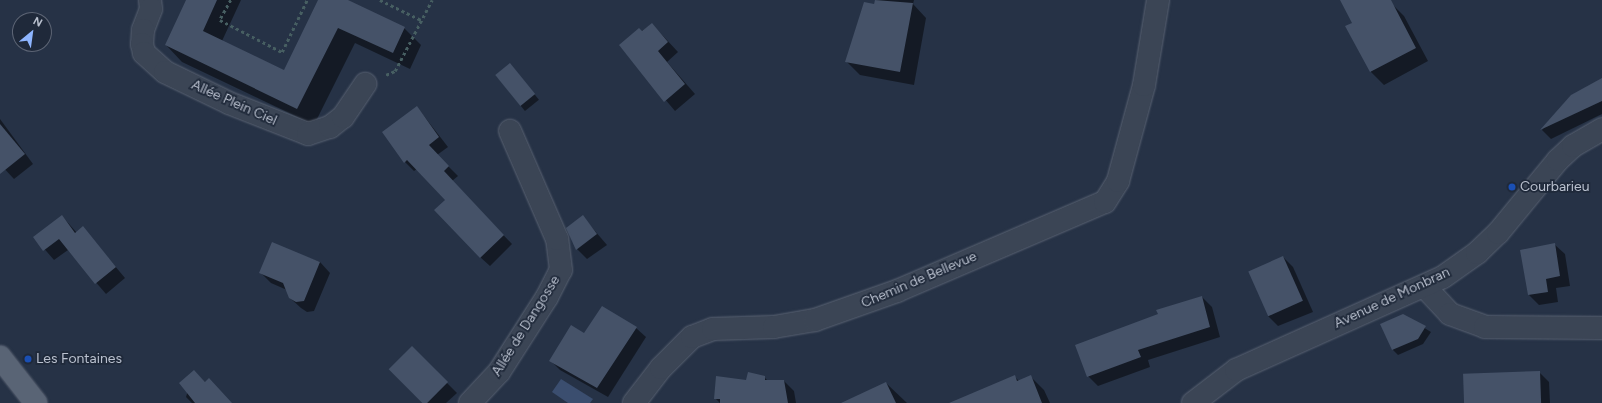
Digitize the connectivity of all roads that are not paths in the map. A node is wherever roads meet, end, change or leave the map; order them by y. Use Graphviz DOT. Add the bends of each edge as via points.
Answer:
graph roads {
  1 [pos="150,0"];
  2 [pos="1158,0"];
  3 [pos="365,84"];
  4 [pos="1602,129"];
  5 [pos="510,131"];
  6 [pos="1424,286"];
  7 [pos="1602,328"];
  8 [pos="0,357"];
  9 [pos="36,403"];
  10 [pos="470,403"];
  11 [pos="634,403"];
  12 [pos="1194,403"];
  1 -- 3 [label="street, Allée Plein Ciel" via="151,10 143,30 142,44 144,53 165,72 229,103 294,129 308,134 330,126 343,117"];
  2 -- 11 [label="street, Chemin de Bellevue" via="1144,85 1118,180 1105,202 898,291 815,320 774,327 713,329 692,337 661,368"];
  4 -- 6 [label="street, Avenue de Monbran" via="1573,146 1547,171 1498,233 1477,253 1443,277"];
  5 -- 10 [label="street, Allée de Dangosse" via="557,239 561,270 547,297 499,372"];
  6 -- 7 [label="street" via="1450,314 1485,327"];
  6 -- 12 [label="street, Avenue de Monbran" via="1236,370"];
  8 -- 9 [label="main road"];
}
